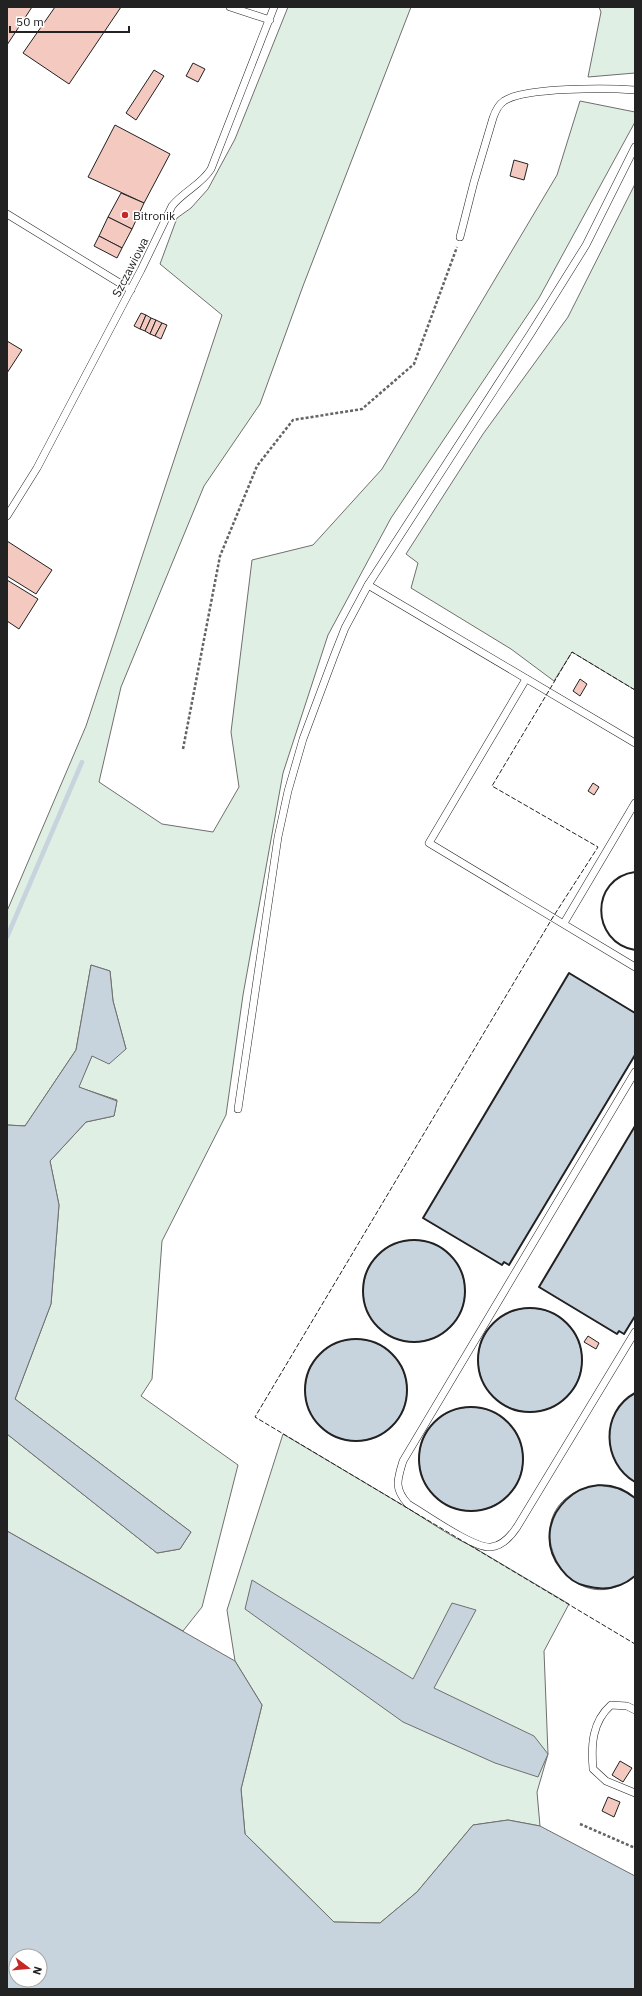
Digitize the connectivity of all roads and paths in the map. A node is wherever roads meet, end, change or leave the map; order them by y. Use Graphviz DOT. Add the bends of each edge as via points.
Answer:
graph roads {
  1 [pos="230,7"];
  2 [pos="274,7"];
  3 [pos="270,20"];
  4 [pos="635,90"];
  5 [pos="635,147"];
  6 [pos="7,214"];
  7 [pos="460,237"];
  8 [pos="131,290"];
  9 [pos="7,516"];
  10 [pos="368,585"];
  11 [pos="526,679"];
  12 [pos="635,743"];
  13 [pos="183,749"];
  14 [pos="635,803"];
  15 [pos="564,923"];
  16 [pos="635,967"];
  17 [pos="635,1072"];
  18 [pos="238,1109"];
  19 [pos="635,1332"];
  20 [pos="635,1710"];
  21 [pos="635,1793"];
  22 [pos="580,1824"];
  23 [pos="635,1848"];
  1 -- 3 [label="lane"];
  2 -- 3 [label="lane, Szczawiowa"];
  3 -- 8 [label="lane, Szczawiowa" via="211,169 205,179 172,206"];
  4 -- 7 [label="lane" via="611,88 536,92 504,101 496,108 492,118"];
  5 -- 10 [label="lane" via="569,272"];
  6 -- 8 [label="lane"];
  7 -- 13 [label="path" via="414,364 362,409 293,420 257,466 220,556"];
  8 -- 9 [label="lane, Szczawiowa" via="37,468"];
  10 -- 11 [label="lane"];
  10 -- 18 [label="lane" via="345,628 334,656 303,739 288,791 278,838"];
  11 -- 12 [label="lane"];
  11 -- 15 [label="lane" via="429,843"];
  14 -- 15 [label="lane"];
  15 -- 16 [label="lane"];
  17 -- 19 [label="lane" via="403,1461 398,1477 398,1490 402,1497 408,1504 475,1544 492,1548 502,1543 517,1527"];
  20 -- 21 [label="lane" via="627,1706 611,1705 596,1726 591,1747 593,1769 606,1780"];
  22 -- 23 [label="path"];
}
